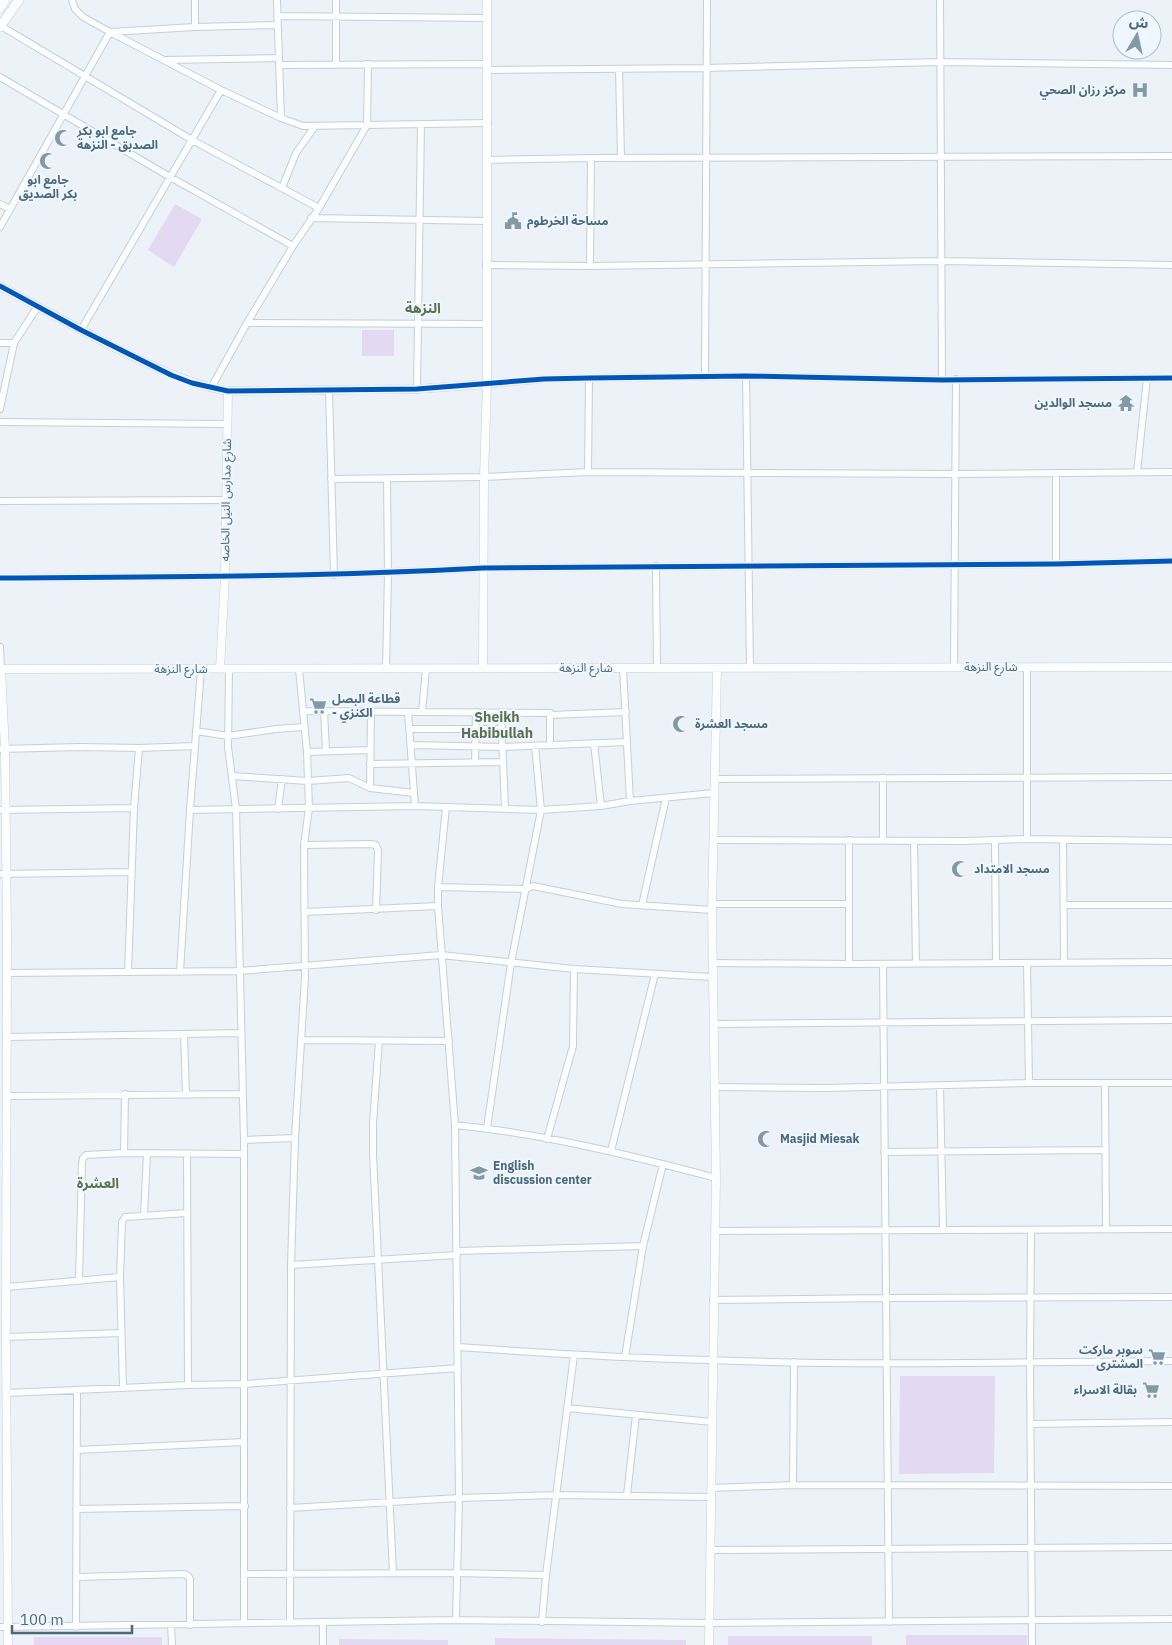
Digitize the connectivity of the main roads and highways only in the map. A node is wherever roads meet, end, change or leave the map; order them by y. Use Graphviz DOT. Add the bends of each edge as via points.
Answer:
graph roads {
  1 [pos="5,0"];
  2 [pos="19,0"];
  3 [pos="0,8"];
  4 [pos="1,26"];
  1 -- 3 [label="main road"];
  2 -- 4 [label="main road"];
}
